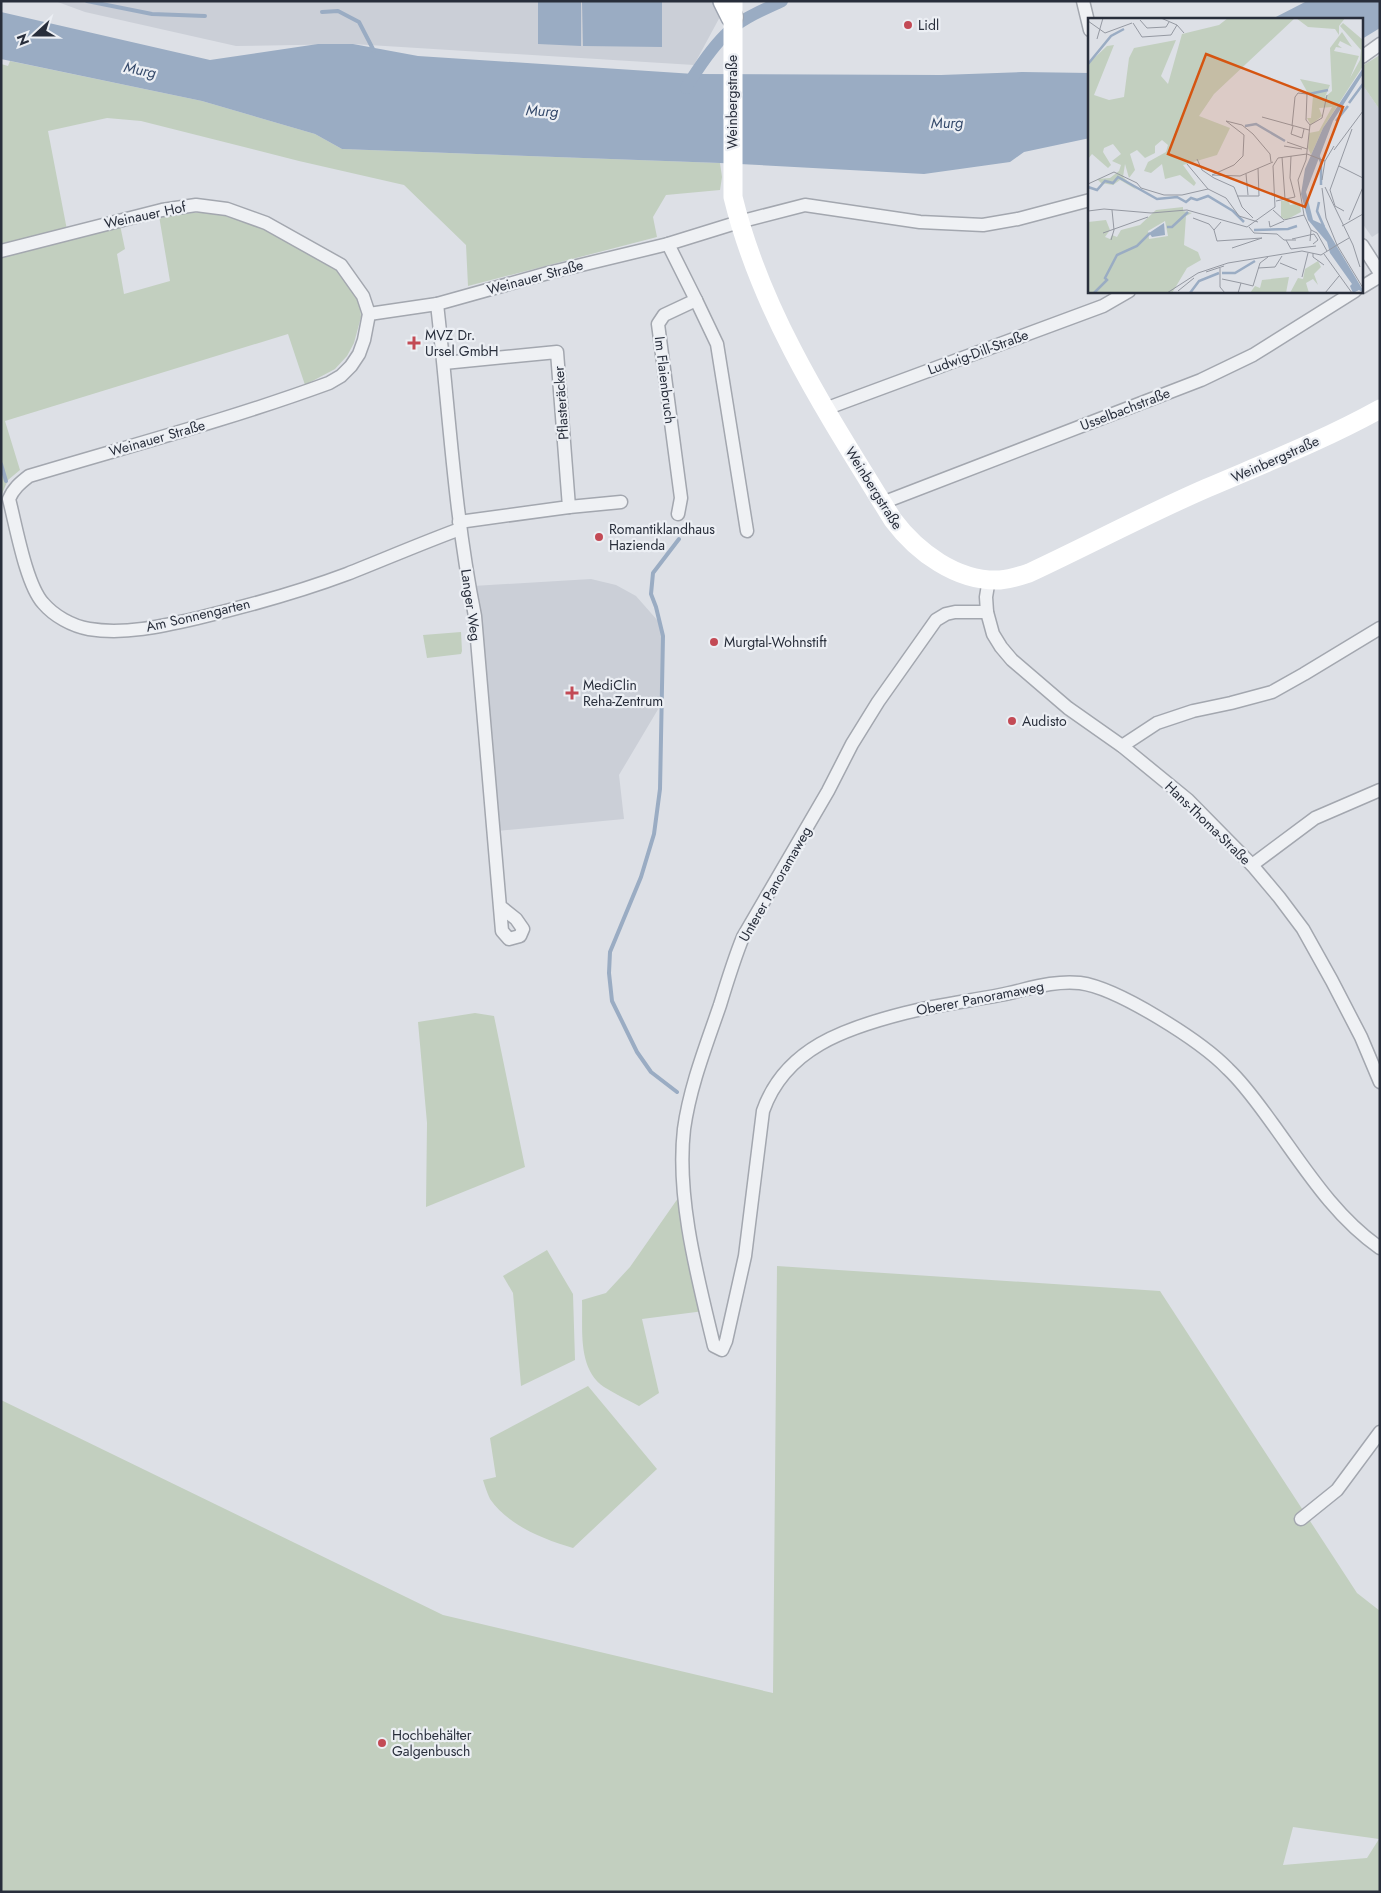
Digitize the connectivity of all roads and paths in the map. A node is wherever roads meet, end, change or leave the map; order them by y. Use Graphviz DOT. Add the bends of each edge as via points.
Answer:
graph roads {
  1 [pos="1083,1"];
  2 [pos="730,6"];
  3 [pos="1088,22"];
  4 [pos="1380,44"];
  5 [pos="1364,56"];
  6 [pos="1088,201"];
  7 [pos="739,222"];
  8 [pos="668,244"];
  9 [pos="1364,248"];
  10 [pos="1,251"];
  11 [pos="1380,274"];
  12 [pos="1364,286"];
  13 [pos="1127,292"];
  14 [pos="1353,292"];
  15 [pos="696,300"];
  16 [pos="437,304"];
  17 [pos="369,314"];
  18 [pos="444,363"];
  19 [pos="825,409"];
  20 [pos="1380,410"];
  21 [pos="29,476"];
  22 [pos="621,502"];
  23 [pos="882,503"];
  24 [pos="569,506"];
  25 [pos="678,514"];
  26 [pos="460,525"];
  27 [pos="747,531"];
  28 [pos="989,579"];
  29 [pos="987,612"];
  30 [pos="1380,628"];
  31 [pos="1122,746"];
  32 [pos="1380,790"];
  33 [pos="1252,866"];
  34 [pos="501,907"];
  35 [pos="1380,1082"];
  36 [pos="1380,1248"];
  37 [pos="714,1346"];
  38 [pos="1380,1432"];
  39 [pos="1301,1519"];
  1 -- 3 [label="street"];
  2 -- 7 [label="street, Weinbergstraße" via="732,177"];
  4 -- 5 [label="street"];
  6 -- 7 [label="street, Weinauer Straße" via="1018,220 983,225 920,222 805,205"];
  7 -- 8 [label="street, Weinauer Straße"];
  7 -- 19 [label="street, Weinbergstraße" via="774,312"];
  8 -- 15 [label="street"];
  8 -- 16 [label="street, Weinauer Straße"];
  9 -- 11 [label="street"];
  10 -- 17 [label="street, Weinauer Hof" via="162,210 196,205 227,208 266,224 341,265 363,296"];
  11 -- 12 [label="street"];
  13 -- 19 [label="street, Ludwig-Dill-Straße" via="1102,306"];
  14 -- 23 [label="street, Usselbachstraße" via="1253,355 1201,380"];
  15 -- 25 [label="street, Im Flaienbruch" via="664,315 658,324 681,498"];
  15 -- 27 [label="street" via="717,344"];
  16 -- 17 [label="street, Weinauer Straße"];
  16 -- 18 [label="street, Langer Weg"];
  17 -- 21 [label="street, Weinauer Straße" via="359,354 352,366 329,383 245,412"];
  18 -- 24 [label="street, Pflasteräcker" via="557,352"];
  18 -- 26 [label="street, Langer Weg"];
  19 -- 23 [label="street, Weinbergstraße"];
  20 -- 28 [label="street, Weinbergstraße" via="1030,573"];
  21 -- 26 [label="street, Am Sonnengarten" via="13,490 9,499 31,583 43,604 58,616 89,629 159,627 266,600 346,574"];
  22 -- 24 [label="street"];
  23 -- 28 [label="street, Weinbergstraße" via="906,538 932,558 961,572"];
  24 -- 26 [label="street"];
  26 -- 34 [label="street, Langer Weg" via="475,616"];
  28 -- 29 [label="street, Hans-Thoma-Straße"];
  29 -- 31 [label="street, Hans-Thoma-Straße" via="993,634 1012,660 1068,708"];
  29 -- 37 [label="street, Unterer Panoramaweg" via="946,614 936,620 905,662 852,744 743,937 734,959 699,1064 684,1130 684,1187 690,1238"];
  30 -- 31 [label="street" via="1272,692 1157,723"];
  31 -- 33 [label="street, Hans-Thoma-Straße" via="1188,800"];
  32 -- 33 [label="street" via="1315,818"];
  33 -- 35 [label="street, Hans-Thoma-Straße" via="1303,929 1361,1037"];
  36 -- 37 [label="street, Oberer Panoramaweg" via="1330,1202 1251,1094 1228,1068 1180,1031 1128,1001 1096,986 1050,984 866,1023 835,1036 798,1058 768,1095 763,1111 745,1256 726,1341 722,1350"];
  38 -- 39 [label="street" via="1336,1490"];
}
